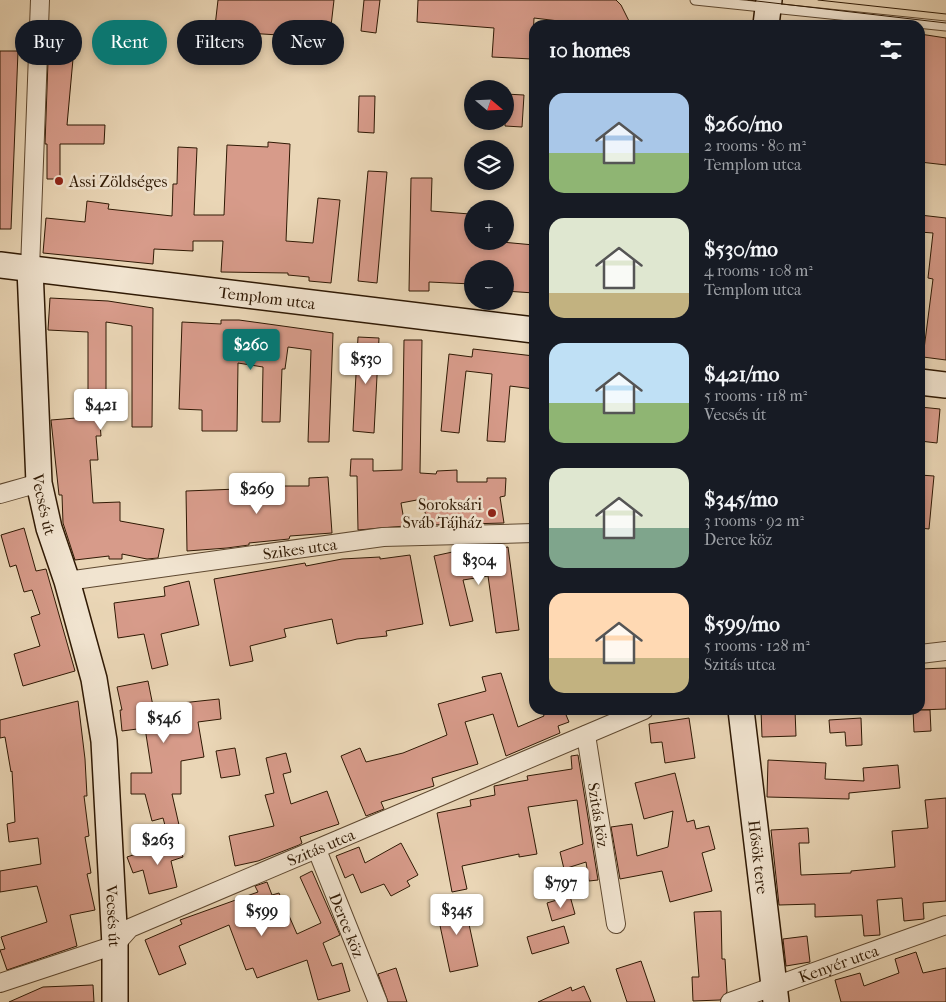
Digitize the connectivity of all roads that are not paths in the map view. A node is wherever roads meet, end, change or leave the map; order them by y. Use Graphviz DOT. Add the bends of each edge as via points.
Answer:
graph roads {
  1 [pos="40,0"];
  2 [pos="695,0"];
  3 [pos="768,11"];
  4 [pos="875,20"];
  5 [pos="925,24"];
  6 [pos="946,26"];
  7 [pos="0,265"];
  8 [pos="30,269"];
  9 [pos="529,329"];
  10 [pos="925,383"];
  11 [pos="946,385"];
  12 [pos="39,483"];
  13 [pos="0,494"];
  14 [pos="529,533"];
  15 [pos="67,581"];
  16 [pos="946,651"];
  17 [pos="925,653"];
  18 [pos="632,715"];
  19 [pos="742,715"];
  20 [pos="586,734"];
  21 [pos="317,850"];
  22 [pos="616,924"];
  23 [pos="946,925"];
  24 [pos="115,945"];
  25 [pos="0,983"];
  26 [pos="775,994"];
  27 [pos="115,1002"];
  28 [pos="378,1002"];
  29 [pos="730,1002"];
  1 -- 8 [label="street, Vecsés út"];
  2 -- 3 [label="lane"];
  3 -- 4 [label="lane"];
  5 -- 6 [label="lane"];
  7 -- 8 [label="street, Templom utca"];
  8 -- 9 [label="street, Templom utca"];
  8 -- 12 [label="street, Vecsés út"];
  10 -- 11 [label="street"];
  12 -- 13 [label="street"];
  12 -- 15 [label="street, Vecsés út" via="49,528"];
  14 -- 15 [label="street, Szikes utca" via="383,537"];
  15 -- 24 [label="street, Vecsés út" via="94,679 104,741"];
  16 -- 17 [label="street"];
  18 -- 20 [label="street, Szitás utca"];
  19 -- 26 [label="street, Hősök tere"];
  20 -- 21 [label="street, Szitás utca"];
  20 -- 22 [label="street, Szitás köz"];
  21 -- 24 [label="street, Szitás utca" via="130,928"];
  21 -- 28 [label="street, Derce köz"];
  23 -- 26 [label="street, Kenyér utca"];
  24 -- 25 [label="street, Szitás utca"];
  24 -- 27 [label="street, Vecsés út"];
  26 -- 29 [label="street, Kenyér utca"];
}
